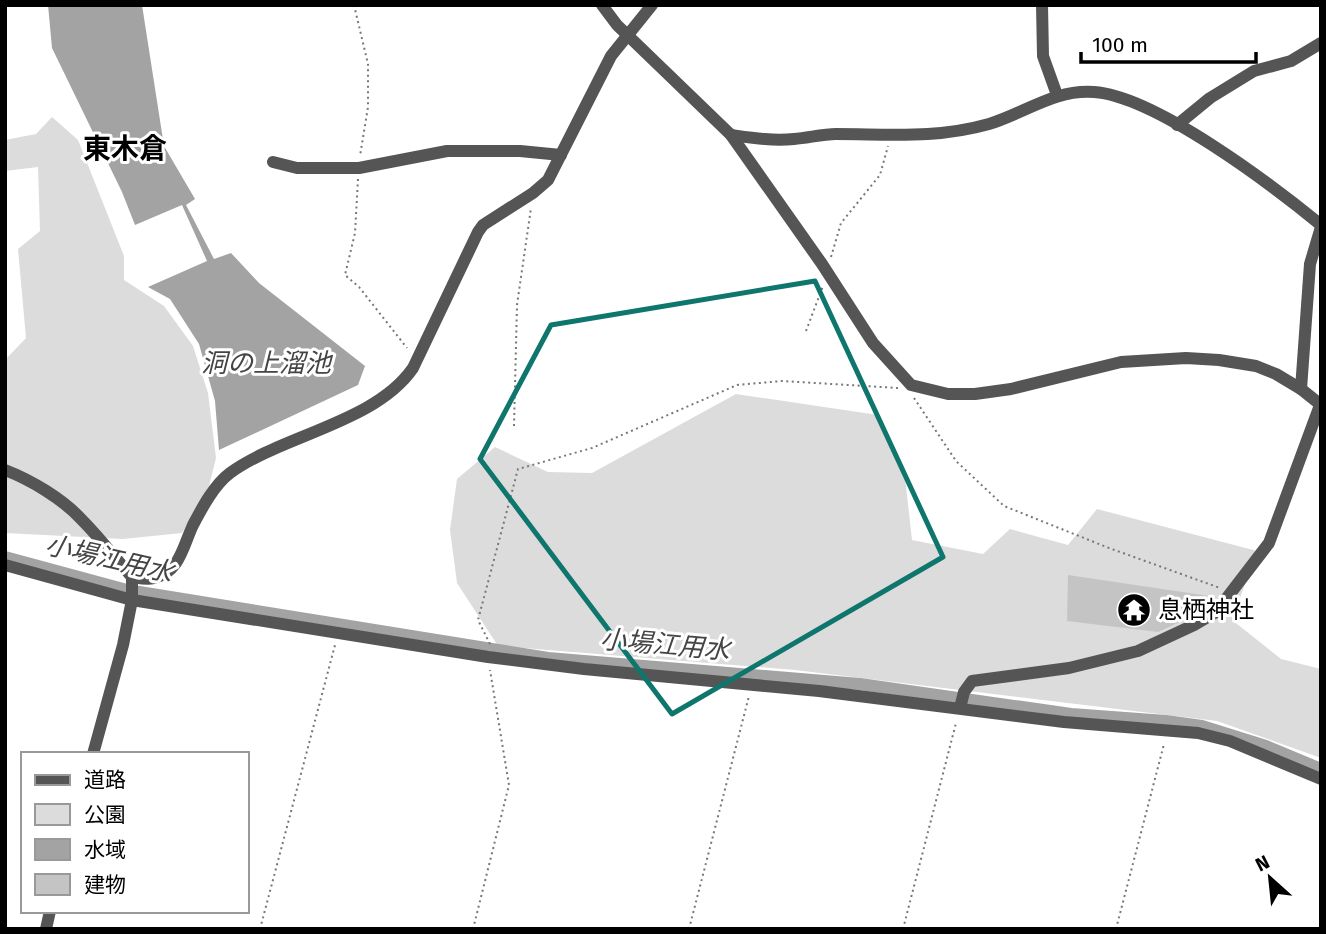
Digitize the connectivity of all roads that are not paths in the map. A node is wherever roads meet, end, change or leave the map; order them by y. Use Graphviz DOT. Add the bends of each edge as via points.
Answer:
graph roads {
  1 [pos="602,5"];
  2 [pos="652,5"];
  3 [pos="1042,5"];
  4 [pos="627,34"];
  5 [pos="1321,43"];
  6 [pos="1057,95"];
  7 [pos="1177,125"];
  8 [pos="731,135"];
  9 [pos="561,155"];
  10 [pos="272,162"];
  11 [pos="1321,226"];
  12 [pos="1301,389"];
  13 [pos="1320,405"];
  14 [pos="5,470"];
  15 [pos="5,565"];
  16 [pos="132,590"];
  17 [pos="962,701"];
  18 [pos="93,752"];
  19 [pos="1321,779"];
  1 -- 4 [label="street"];
  2 -- 4 [label="street"];
  3 -- 6 [label="street" via="1043,55"];
  4 -- 8 [label="street"];
  4 -- 9 [label="street" via="611,56"];
  5 -- 7 [label="street" via="1291,61 1254,71"];
  6 -- 7 [label="street" via="1105,94"];
  6 -- 8 [label="street" via="990,124 935,135 833,134 766,141"];
  7 -- 11 [label="street"];
  8 -- 12 [label="street" via="873,343 911,385 948,394 987,392 1121,362 1186,358 1256,366"];
  9 -- 10 [label="street" via="447,151 359,167 297,168"];
  9 -- 16 [label="street" via="548,180 478,232 402,384 387,396 228,475 192,527 180,558 167,572"];
  11 -- 12 [label="street" via="1310,264"];
  12 -- 13 [label="street"];
  13 -- 17 [label="street" via="1269,543 1216,612 1138,651 1069,668 972,681"];
  14 -- 16 [label="street" via="81,518"];
  15 -- 16 [label="street"];
  16 -- 17 [label="street" via="338,633 489,651 584,669"];
  16 -- 18 [label="street"];
  17 -- 19 [label="street" via="1064,722 1198,733 1230,741"];
}
